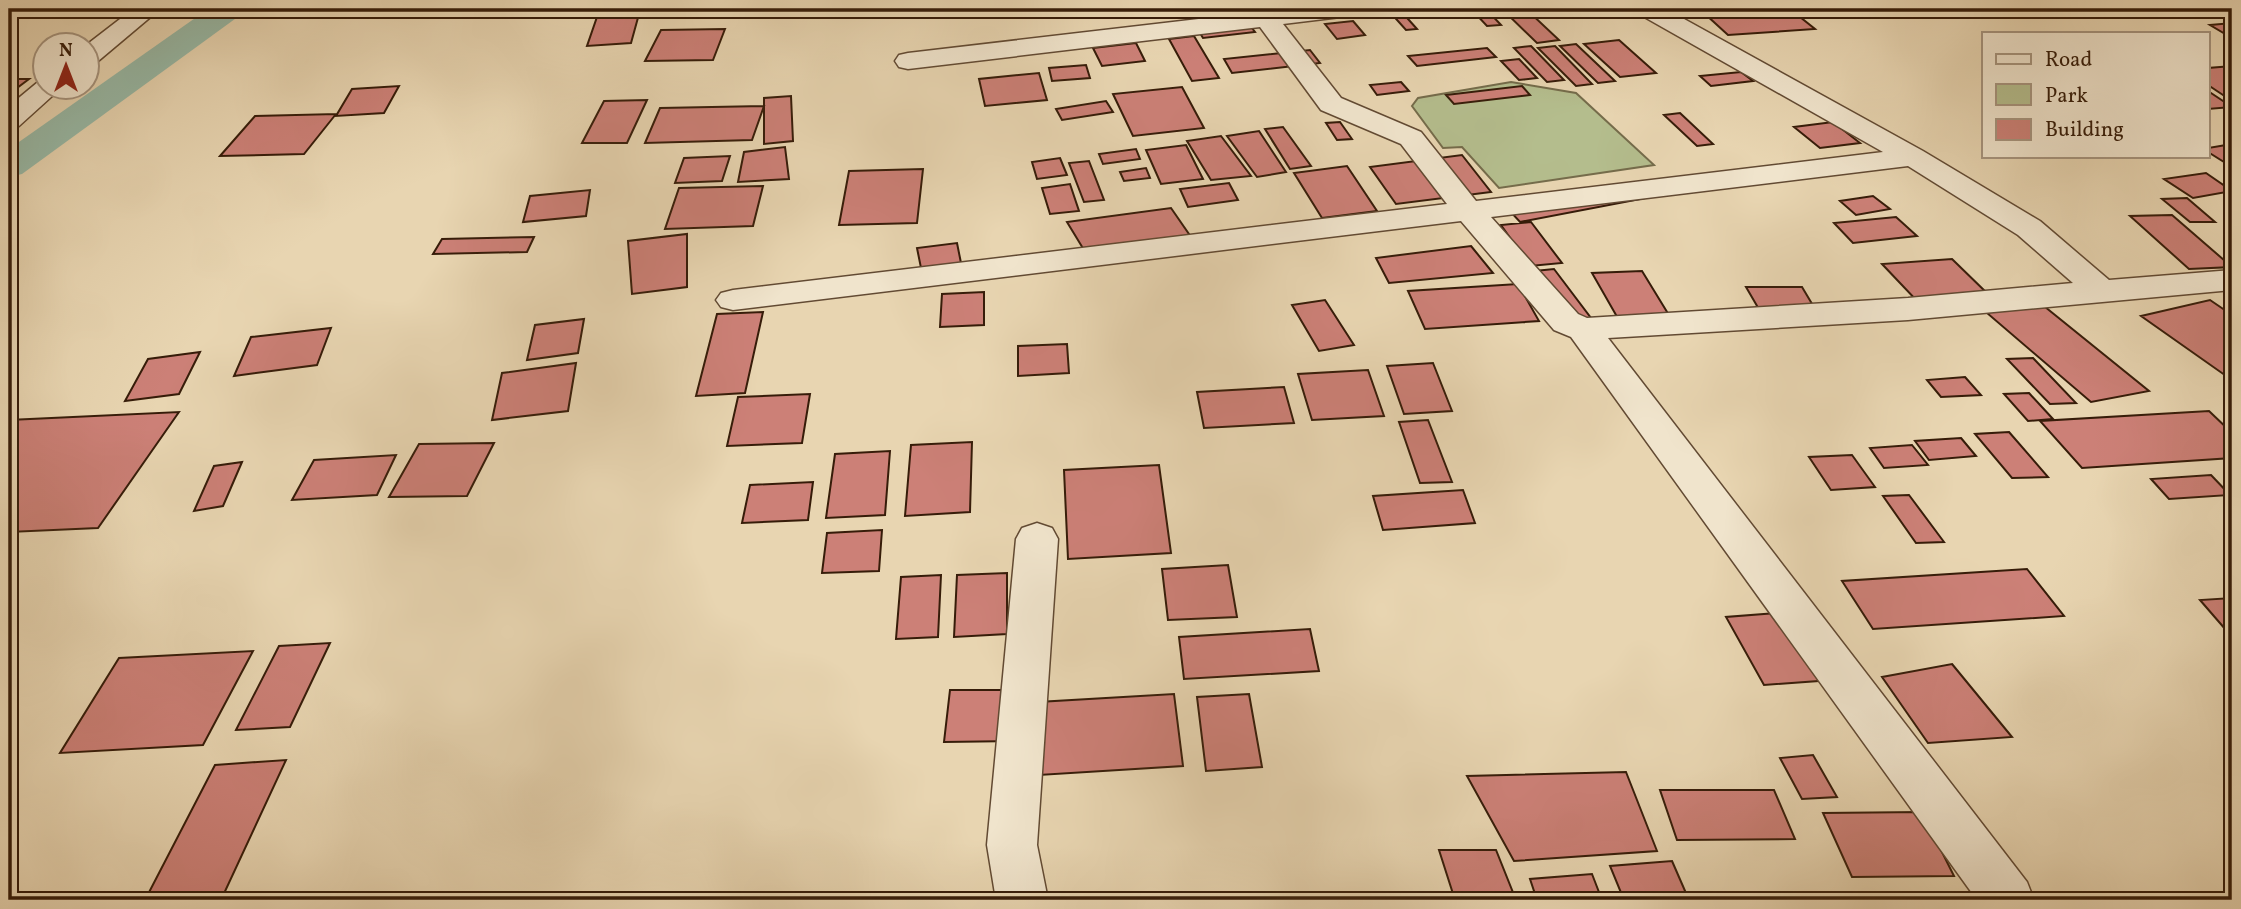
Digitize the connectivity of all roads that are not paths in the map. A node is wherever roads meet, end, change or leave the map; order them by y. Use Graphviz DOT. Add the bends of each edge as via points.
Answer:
graph roads {
  1 [pos="148,9"];
  2 [pos="1349,9"];
  3 [pos="1648,9"];
  4 [pos="1262,13"];
  5 [pos="102,45"];
  6 [pos="908,61"];
  7 [pos="32,101"];
  8 [pos="9,120"];
  9 [pos="1913,157"];
  10 [pos="1468,209"];
  11 [pos="2232,280"];
  12 [pos="2101,291"];
  13 [pos="733,300"];
  14 [pos="1583,329"];
  15 [pos="1037,539"];
  16 [pos="1022,900"];
  17 [pos="2008,900"];
  1 -- 5 [label="street"];
  2 -- 4 [label="street"];
  3 -- 9 [label="street"];
  4 -- 6 [label="street"];
  4 -- 10 [label="street" via="1331,104 1411,138"];
  7 -- 8 [label="street"];
  9 -- 10 [label="street"];
  9 -- 12 [label="street" via="2029,228"];
  10 -- 13 [label="street"];
  10 -- 14 [label="street" via="1566,322"];
  11 -- 12 [label="street"];
  12 -- 14 [label="street" via="1908,309"];
  14 -- 17 [label="street"];
  15 -- 16 [label="street" via="1012,845"];
}
